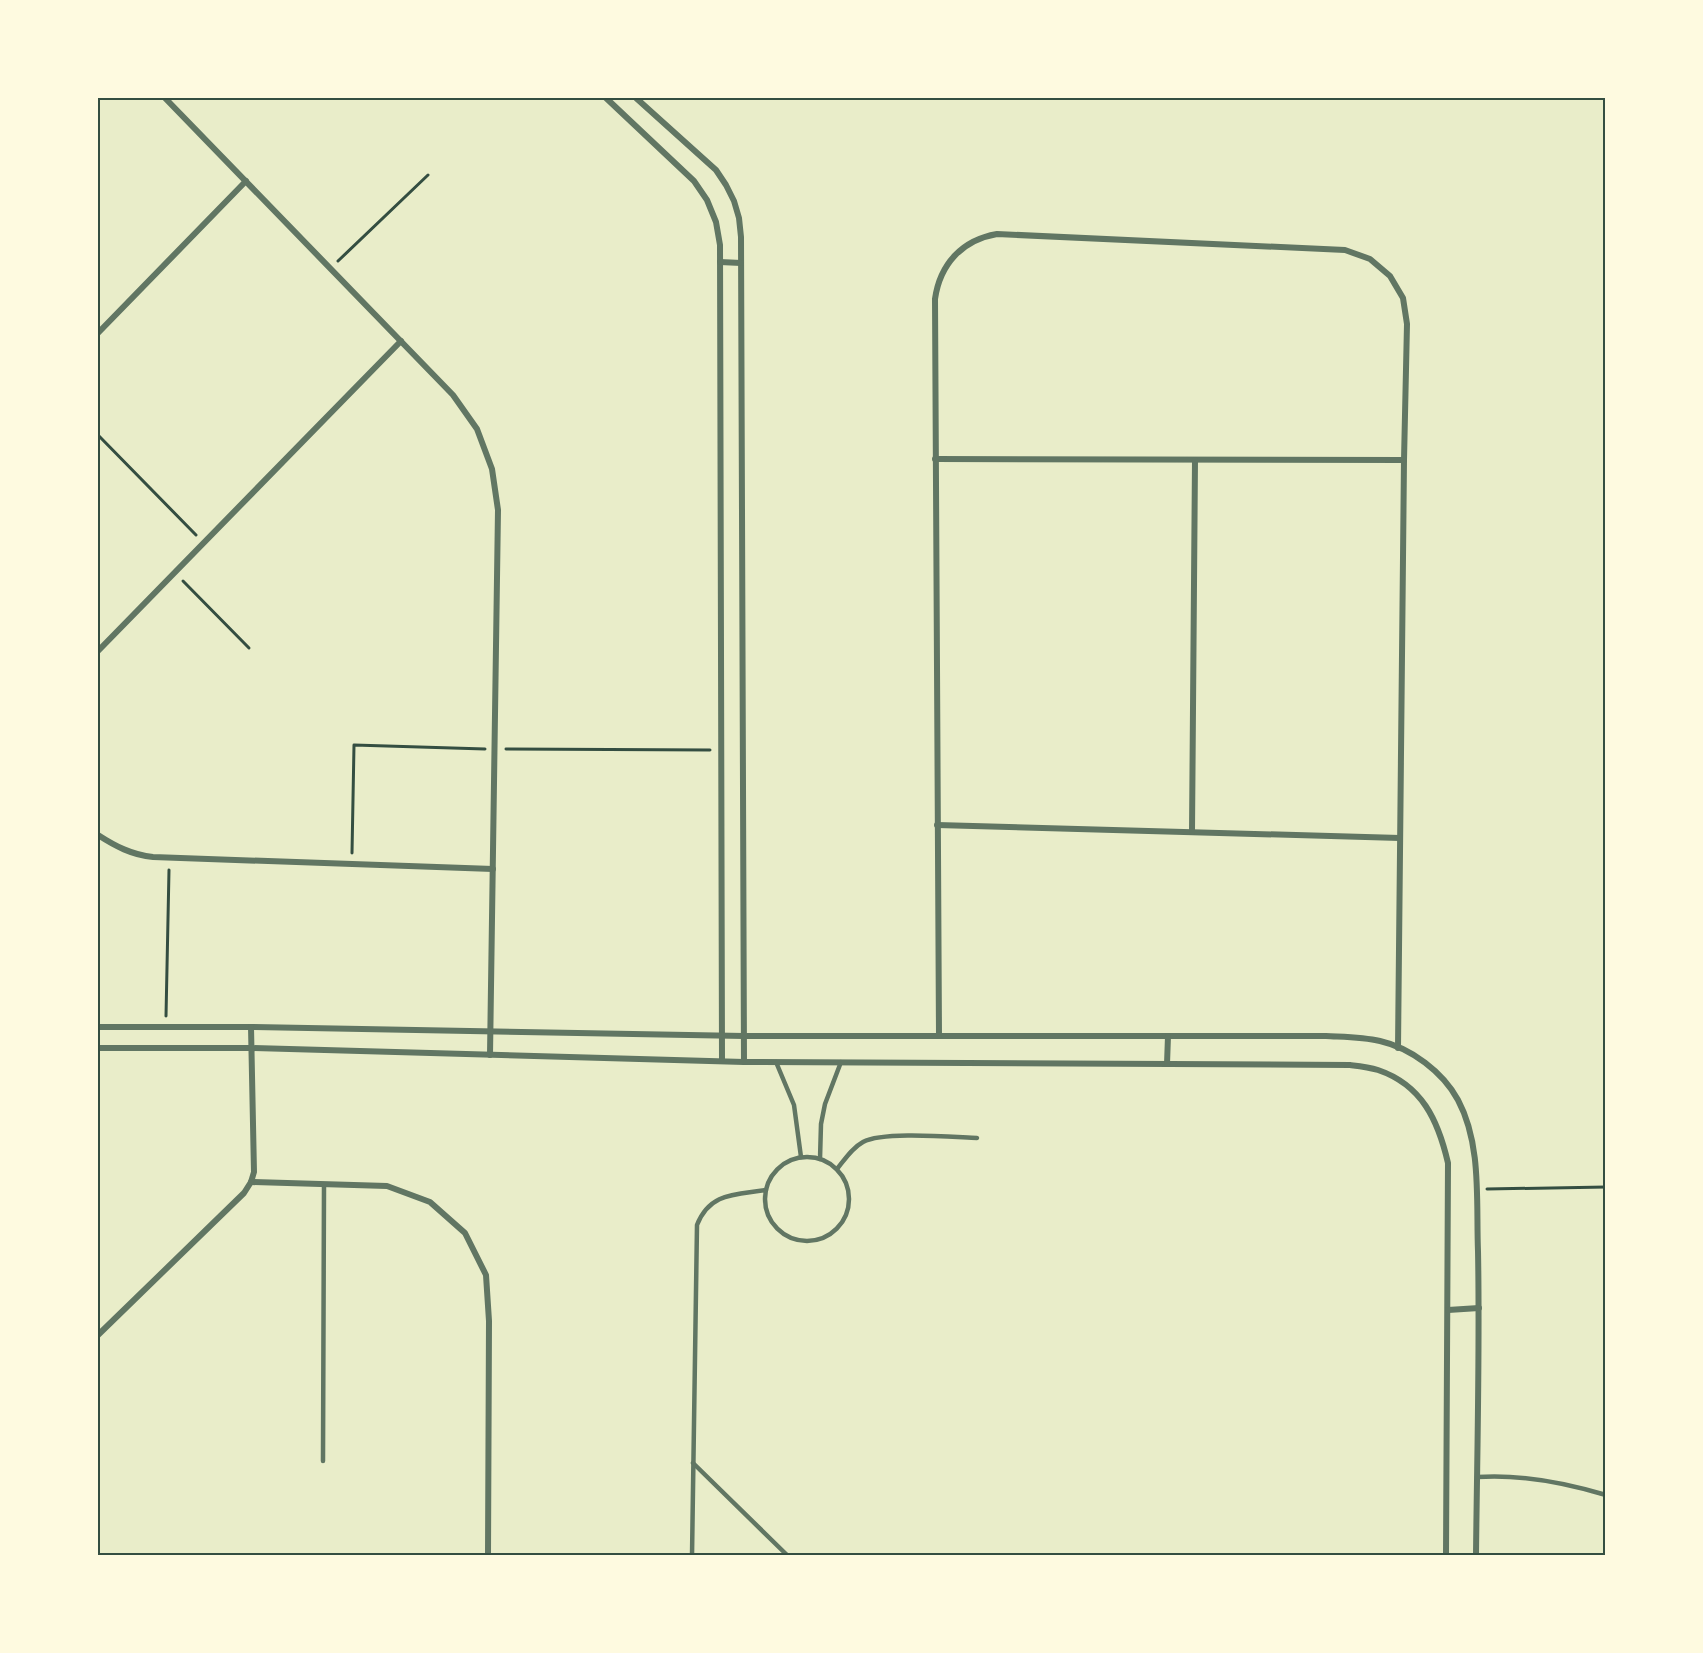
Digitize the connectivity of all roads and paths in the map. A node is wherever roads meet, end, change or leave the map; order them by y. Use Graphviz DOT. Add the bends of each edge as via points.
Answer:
graph roads {
  1 [pos="165,98"];
  2 [pos="606,98"];
  3 [pos="636,98"];
  4 [pos="428,175"];
  5 [pos="246,181"];
  6 [pos="720,261"];
  7 [pos="741,262"];
  8 [pos="330,268"];
  9 [pos="98,333"];
  10 [pos="401,341"];
  11 [pos="98,435"];
  12 [pos="935,459"];
  13 [pos="1195,460"];
  14 [pos="1404,460"];
  15 [pos="204,543"];
  16 [pos="174,573"];
  17 [pos="249,648"];
  18 [pos="98,651"];
  19 [pos="494,749"];
  20 [pos="722,750"];
  21 [pos="937,825"];
  22 [pos="1192,832"];
  23 [pos="98,835"];
  24 [pos="1400,838"];
  25 [pos="170,858"];
  26 [pos="352,864"];
  27 [pos="493,869"];
  28 [pos="98,1027"];
  29 [pos="165,1027"];
  30 [pos="252,1027"];
  31 [pos="491,1032"];
  32 [pos="723,1036"];
  33 [pos="744,1036"];
  34 [pos="939,1036"];
  35 [pos="1168,1036"];
  36 [pos="98,1048"];
  37 [pos="251,1048"];
  38 [pos="1398,1048"];
  39 [pos="490,1055"];
  40 [pos="722,1061"];
  41 [pos="744,1062"];
  42 [pos="776,1062"];
  43 [pos="842,1062"];
  44 [pos="1167,1064"];
  45 [pos="977,1138"];
  46 [pos="801,1157"];
  47 [pos="820,1159"];
  48 [pos="837,1169"];
  49 [pos="251,1182"];
  50 [pos="324,1185"];
  51 [pos="1605,1187"];
  52 [pos="1476,1189"];
  53 [pos="766,1190"];
  54 [pos="1479,1308"];
  55 [pos="1448,1310"];
  56 [pos="98,1335"];
  57 [pos="323,1461"];
  58 [pos="693,1463"];
  59 [pos="1477,1477"];
  60 [pos="1605,1495"];
  61 [pos="488,1556"];
  62 [pos="692,1556"];
  63 [pos="788,1556"];
  64 [pos="1446,1556"];
  65 [pos="1476,1556"];
  1 -- 5 [label="street"];
  2 -- 6 [label="street" via="694,181 716,222"];
  3 -- 7 [label="street" via="716,170 726,184 740,219"];
  4 -- 8 [label="path"];
  5 -- 8 [label="street"];
  5 -- 9 [label="street"];
  6 -- 7 [label="street"];
  6 -- 20 [label="street"];
  7 -- 33 [label="street"];
  8 -- 10 [label="street"];
  10 -- 15 [label="street"];
  10 -- 19 [label="street" via="453,395 477,429 492,468 498,510"];
  11 -- 15 [label="path"];
  12 -- 13 [label="street"];
  12 -- 14 [label="street" via="936,287 954,255 974,240 997,234 1345,250 1370,259 1397,286 1406,311"];
  12 -- 21 [label="street"];
  13 -- 14 [label="street"];
  13 -- 22 [label="street"];
  14 -- 24 [label="street"];
  15 -- 16 [label="street"];
  16 -- 17 [label="path"];
  16 -- 18 [label="street"];
  19 -- 20 [label="path"];
  19 -- 26 [label="path" via="354,745"];
  19 -- 27 [label="street"];
  20 -- 32 [label="street"];
  21 -- 22 [label="street"];
  21 -- 34 [label="street"];
  22 -- 24 [label="street"];
  23 -- 25 [label="street" via="117,848 142,856"];
  24 -- 38 [label="street"];
  25 -- 26 [label="street"];
  25 -- 29 [label="path"];
  26 -- 27 [label="street"];
  27 -- 31 [label="street"];
  28 -- 29 [label="street"];
  29 -- 30 [label="street"];
  30 -- 31 [label="street"];
  30 -- 37 [label="street"];
  31 -- 32 [label="street"];
  31 -- 39 [label="street"];
  32 -- 33 [label="street"];
  32 -- 40 [label="street"];
  33 -- 34 [label="street"];
  33 -- 41 [label="street"];
  34 -- 35 [label="street"];
  35 -- 38 [label="street" via="1357,1038"];
  35 -- 44 [label="street"];
  36 -- 37 [label="street"];
  37 -- 39 [label="street"];
  37 -- 49 [label="street"];
  38 -- 52 [label="street" via="1414,1055 1438,1075 1458,1099 1475,1158"];
  39 -- 40 [label="street"];
  40 -- 41 [label="street"];
  41 -- 42 [label="street"];
  42 -- 43 [label="street"];
  42 -- 46 [label="lane" via="794,1105"];
  43 -- 44 [label="street"];
  43 -- 47 [label="lane" via="825,1104"];
  44 -- 55 [label="street" via="1350,1065 1377,1069 1413,1091 1434,1117 1448,1163"];
  45 -- 48 [label="lane" via="870,1138"];
  46 -- 47 [label="lane"];
  46 -- 53 [label="lane" via="782,1165"];
  47 -- 48 [label="lane"];
  48 -- 53 [label="lane" via="847,1187 848,1207 840,1225 814,1240 794,1238 777,1228 767,1210"];
  49 -- 50 [label="street"];
  49 -- 56 [label="street"];
  50 -- 57 [label="lane"];
  50 -- 61 [label="street" via="387,1186 430,1202 465,1233 486,1275"];
  51 -- 52 [label="path"];
  52 -- 54 [label="street"];
  53 -- 58 [label="lane" via="722,1197 705,1209 697,1225"];
  54 -- 55 [label="street"];
  54 -- 59 [label="street"];
  55 -- 64 [label="street"];
  58 -- 62 [label="lane"];
  58 -- 63 [label="lane"];
  59 -- 60 [label="lane" via="1532,1478"];
  59 -- 65 [label="street"];
}
